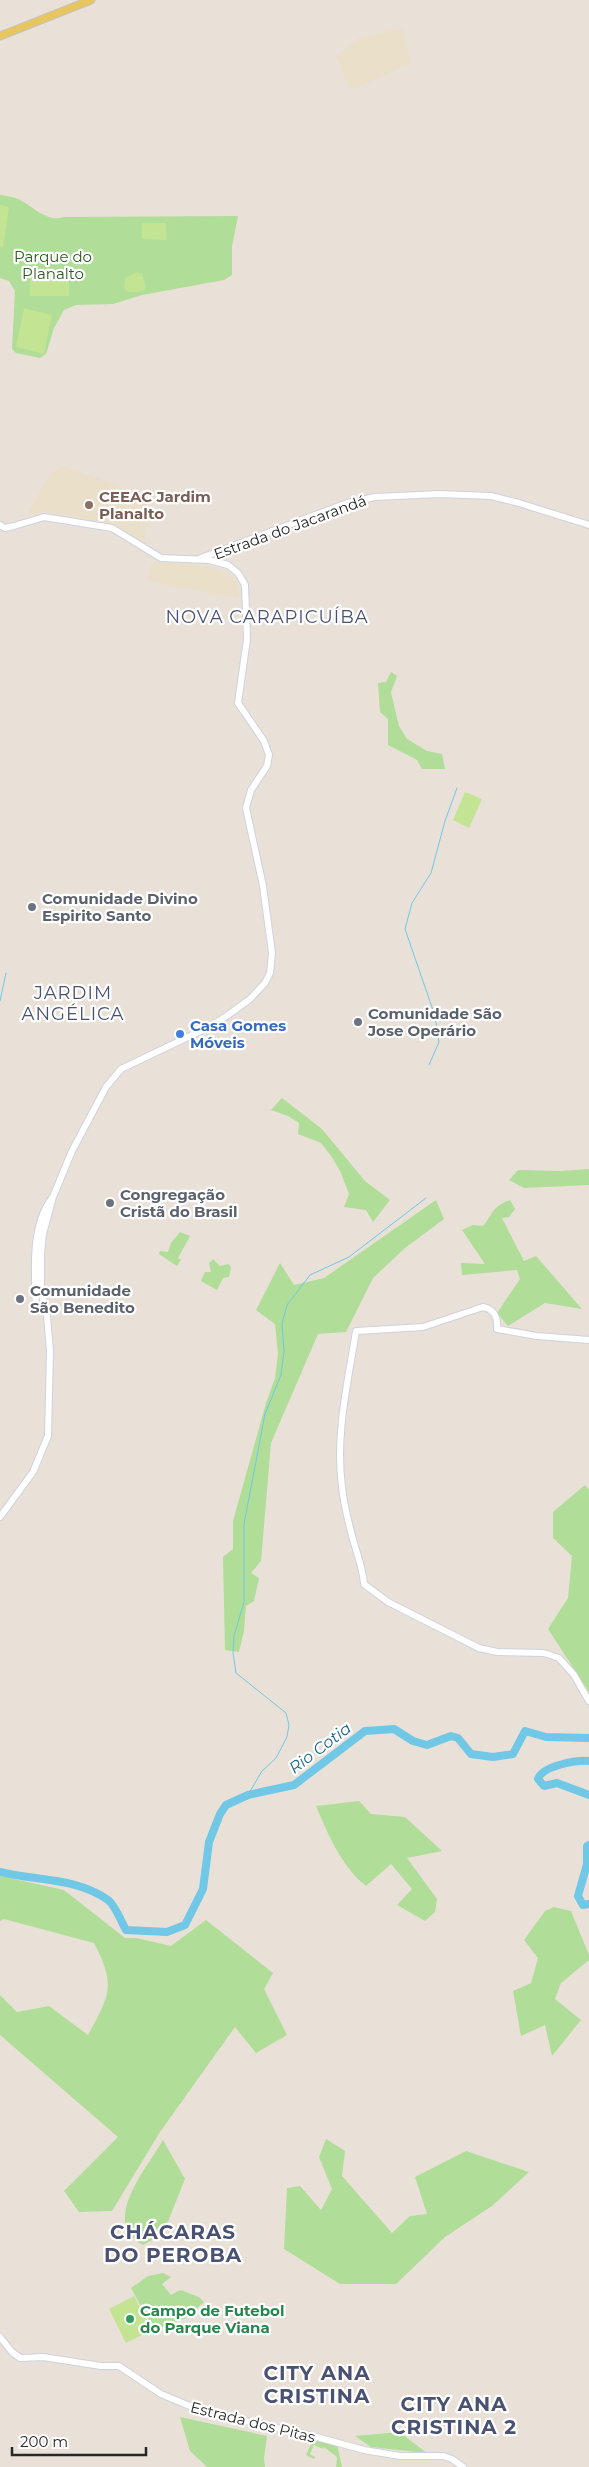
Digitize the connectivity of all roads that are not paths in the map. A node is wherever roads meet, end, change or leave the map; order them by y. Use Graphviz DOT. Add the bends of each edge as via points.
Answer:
graph roads {
  1 [pos="91,0"];
  2 [pos="0,36"];
  3 [pos="0,525"];
  4 [pos="589,525"];
  5 [pos="198,559"];
  6 [pos="53,1198"];
  7 [pos="44,1306"];
  8 [pos="589,1340"];
  9 [pos="0,1517"];
  10 [pos="589,1701"];
  11 [pos="0,2337"];
  12 [pos="463,2467"];
  1 -- 2 [label="main road"];
  3 -- 5 [label="street, Estrada do Jacarandá" via="5,528 44,517 74,520 112,528 161,558"];
  4 -- 5 [label="street, Estrada do Jacarandá" via="491,496 375,497 347,504"];
  5 -- 6 [label="street, Estrada do Jacarandá" via="228,566 238,573 245,585 247,639 238,703 268,749 268,763 251,790 246,808 263,886 272,953 270,973 250,999 211,1026 136,1059 116,1073 86,1124"];
  6 -- 7 [label="street" via="41,1254"];
  6 -- 7 [label="street" via="42,1216 37,1241 36,1308"];
  7 -- 9 [label="street" via="50,1351 48,1436 33,1472"];
  8 -- 10 [label="street" via="497,1329 498,1322 492,1311 483,1306 423,1327 356,1331 342,1414 340,1474 364,1584 388,1602 479,1648 497,1652 544,1653 558,1658 574,1674"];
  11 -- 12 [label="street, Estrada dos Pitas" via="20,2358 51,2357 119,2366 161,2394 204,2412 364,2450 400,2456 443,2456"];
}
